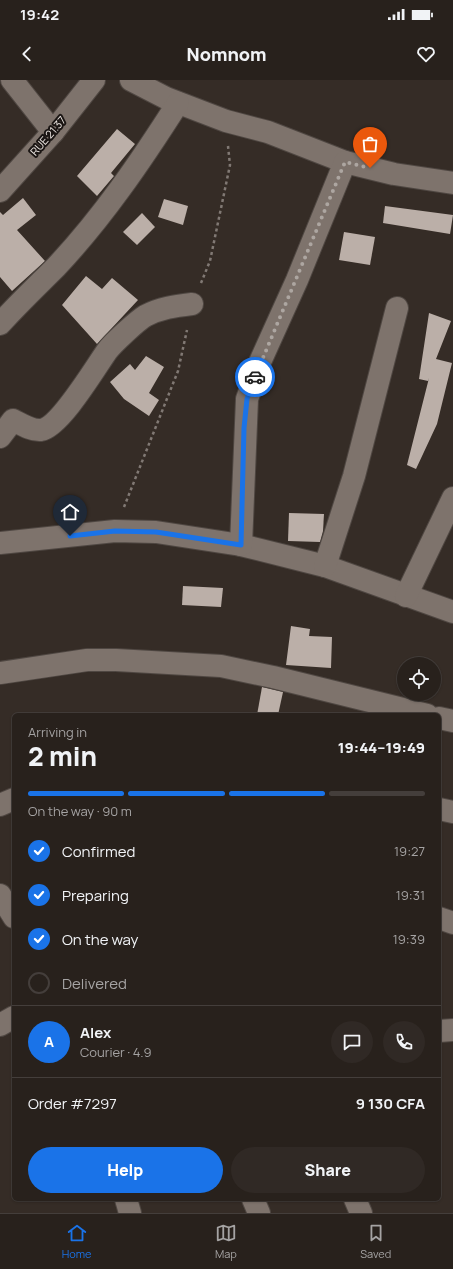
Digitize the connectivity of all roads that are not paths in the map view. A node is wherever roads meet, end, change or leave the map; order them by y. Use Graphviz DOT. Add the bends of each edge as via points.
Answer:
graph roads {
  1 [pos="12,80"];
  2 [pos="94,80"];
  3 [pos="131,80"];
  4 [pos="178,103"];
  5 [pos="53,132"];
  6 [pos="345,162"];
  7 [pos="453,183"];
  8 [pos="0,191"];
  9 [pos="192,304"];
  10 [pos="397,308"];
  11 [pos="0,324"];
  12 [pos="6,414"];
  13 [pos="0,437"];
  14 [pos="453,498"];
  15 [pos="0,543"];
  16 [pos="241,545"];
  17 [pos="325,566"];
  18 [pos="406,596"];
  19 [pos="453,612"];
  20 [pos="0,673"];
  21 [pos="419,713"];
  22 [pos="441,718"];
  23 [pos="453,721"];
  24 [pos="12,801"];
  25 [pos="0,805"];
  26 [pos="441,809"];
  27 [pos="453,812"];
  28 [pos="12,889"];
  29 [pos="0,895"];
  30 [pos="12,914"];
  31 [pos="441,919"];
  32 [pos="453,923"];
  33 [pos="12,1018"];
  34 [pos="0,1025"];
  35 [pos="453,1030"];
  36 [pos="441,1031"];
  37 [pos="254,1201"];
  38 [pos="357,1201"];
  39 [pos="259,1213"];
  40 [pos="361,1213"];
  1 -- 5 [label="street"];
  2 -- 5 [label="street, RUE 21.37"];
  3 -- 4 [label="street"];
  4 -- 6 [label="street" via="226,121 268,132"];
  4 -- 11 [label="street" via="143,159 105,209 56,266"];
  5 -- 8 [label="street, RUE 21.37"];
  6 -- 7 [label="street" via="394,174"];
  6 -- 16 [label="street" via="260,362 247,399"];
  9 -- 12 [label="street" via="166,307 144,317 108,350 61,416 50,426 42,430 32,429"];
  10 -- 17 [label="street" via="354,476"];
  12 -- 13 [label="street"];
  14 -- 18 [label="street"];
  15 -- 16 [label="street" via="115,531 156,532"];
  16 -- 17 [label="street"];
  17 -- 18 [label="street"];
  18 -- 19 [label="street"];
  20 -- 21 [label="street" via="87,660 221,666"];
  22 -- 23 [label="street"];
  24 -- 25 [label="street"];
  26 -- 27 [label="street"];
  28 -- 29 [label="street"];
  29 -- 30 [label="street"];
  31 -- 32 [label="street"];
  33 -- 34 [label="street"];
  35 -- 36 [label="street"];
  37 -- 39 [label="street"];
  38 -- 40 [label="street"];
}
